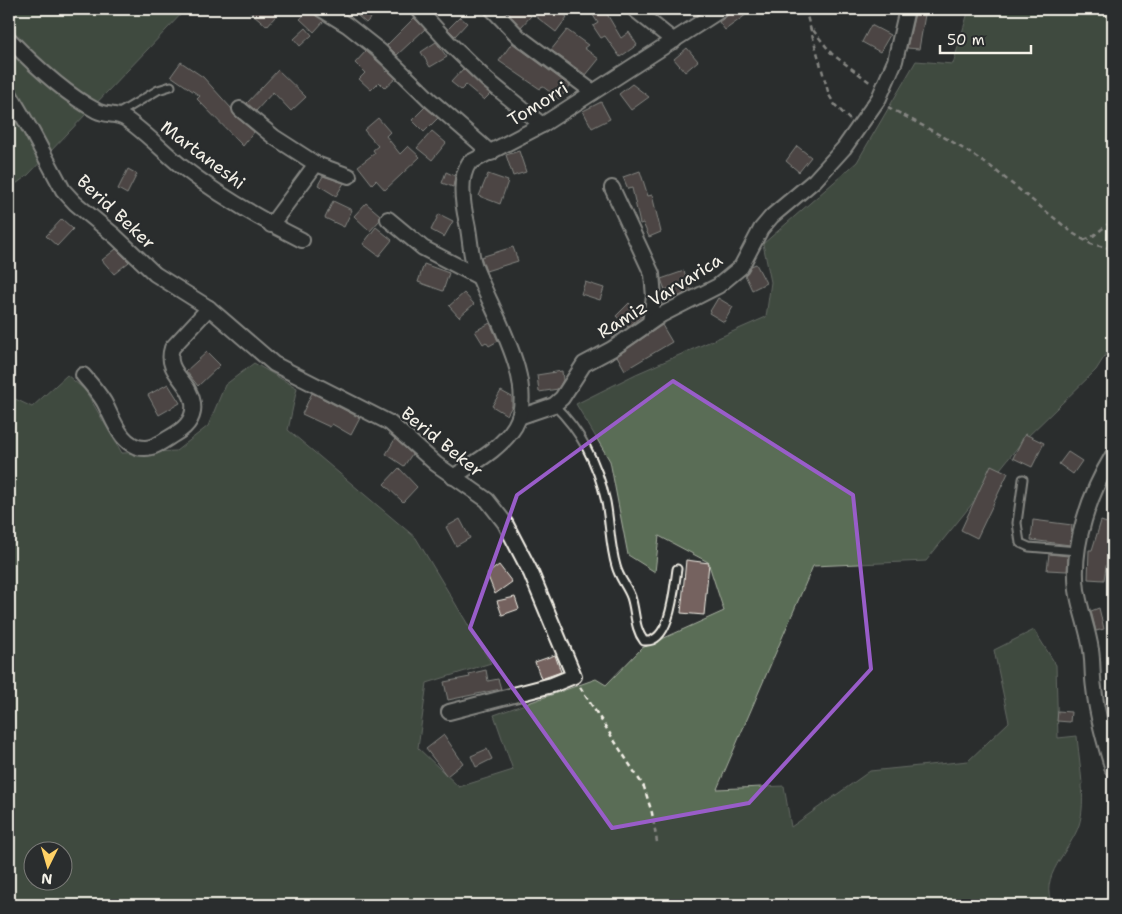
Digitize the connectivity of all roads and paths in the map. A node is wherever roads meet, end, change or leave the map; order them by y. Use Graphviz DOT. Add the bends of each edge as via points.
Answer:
graph roads {
  1 [pos="321,9"];
  2 [pos="418,9"];
  3 [pos="492,9"];
  4 [pos="634,9"];
  5 [pos="722,9"];
  6 [pos="805,9"];
  7 [pos="907,9"];
  8 [pos="811,27"];
  9 [pos="9,39"];
  10 [pos="674,41"];
  11 [pos="171,86"];
  12 [pos="593,92"];
  13 [pos="9,93"];
  14 [pos="880,96"];
  15 [pos="240,110"];
  16 [pos="115,115"];
  17 [pos="542,125"];
  18 [pos="858,127"];
  19 [pos="491,153"];
  20 [pos="316,164"];
  21 [pos="350,176"];
  22 [pos="612,188"];
  23 [pos="388,219"];
  24 [pos="1113,220"];
  25 [pos="271,224"];
  26 [pos="302,240"];
  27 [pos="1084,240"];
  28 [pos="1113,249"];
  29 [pos="479,277"];
  30 [pos="209,308"];
  31 [pos="650,322"];
  32 [pos="82,375"];
  33 [pos="554,405"];
  34 [pos="520,417"];
  35 [pos="1113,455"];
  36 [pos="453,478"];
  37 [pos="1023,479"];
  38 [pos="1077,550"];
  39 [pos="677,568"];
  40 [pos="574,676"];
  41 [pos="449,712"];
  42 [pos="1113,770"];
  43 [pos="657,842"];
  1 -- 19 [label="street" via="380,51 428,99"];
  2 -- 17 [label="street" via="475,68"];
  3 -- 12 [label="street" via="519,37"];
  4 -- 10 [label="street"];
  5 -- 10 [label="street, Tomorri"];
  6 -- 8 [label="path"];
  7 -- 14 [label="street, Ramiz Varvarica" via="895,61"];
  8 -- 14 [label="path" via="832,54"];
  8 -- 18 [label="path" via="830,95 835,105"];
  9 -- 16 [label="street, Martaneshi" via="33,63 88,106 106,115"];
  10 -- 12 [label="street, Tomorri"];
  11 -- 16 [label="lane"];
  12 -- 17 [label="street, Tomorri"];
  13 -- 30 [label="street, Berid Beker" via="54,176 74,203 155,274"];
  14 -- 18 [label="street, Ramiz Varvarica"];
  14 -- 27 [label="path" via="1011,181 1063,227"];
  15 -- 20 [label="street"];
  16 -- 25 [label="street, Martaneshi" via="126,119 182,167"];
  17 -- 19 [label="street, Tomorri"];
  18 -- 31 [label="street, Ramiz Varvarica" via="815,180 760,229 741,267 711,290"];
  19 -- 29 [label="street, Tomorri" via="469,164 464,177 464,210"];
  20 -- 21 [label="street"];
  20 -- 25 [label="street"];
  22 -- 31 [label="street" via="652,274 654,297"];
  23 -- 29 [label="street" via="423,248"];
  24 -- 27 [label="path"];
  25 -- 26 [label="street, Martaneshi"];
  27 -- 28 [label="path"];
  29 -- 34 [label="street, Tomorri" via="501,322 515,363 520,388"];
  30 -- 32 [label="street" via="170,354 172,366 191,395 193,414 189,423 155,446 137,447 123,436 103,400"];
  30 -- 36 [label="street, Berid Beker" via="274,364 390,423"];
  31 -- 33 [label="street, Ramiz Varvarica" via="584,364"];
  33 -- 34 [label="street"];
  33 -- 39 [label="lane" via="577,429 595,469 606,501 615,566 631,598 639,635 644,641 650,642 659,637 665,627"];
  34 -- 36 [label="street" via="496,447"];
  35 -- 38 [label="street" via="1090,507"];
  36 -- 40 [label="street, Berid Beker" via="487,500 506,523"];
  37 -- 38 [label="lane" via="1017,523 1020,542 1029,547"];
  38 -- 42 [label="street" via="1077,591 1091,649 1099,717"];
  40 -- 41 [label="street" via="552,686"];
  40 -- 43 [label="path" via="644,787"];
}
